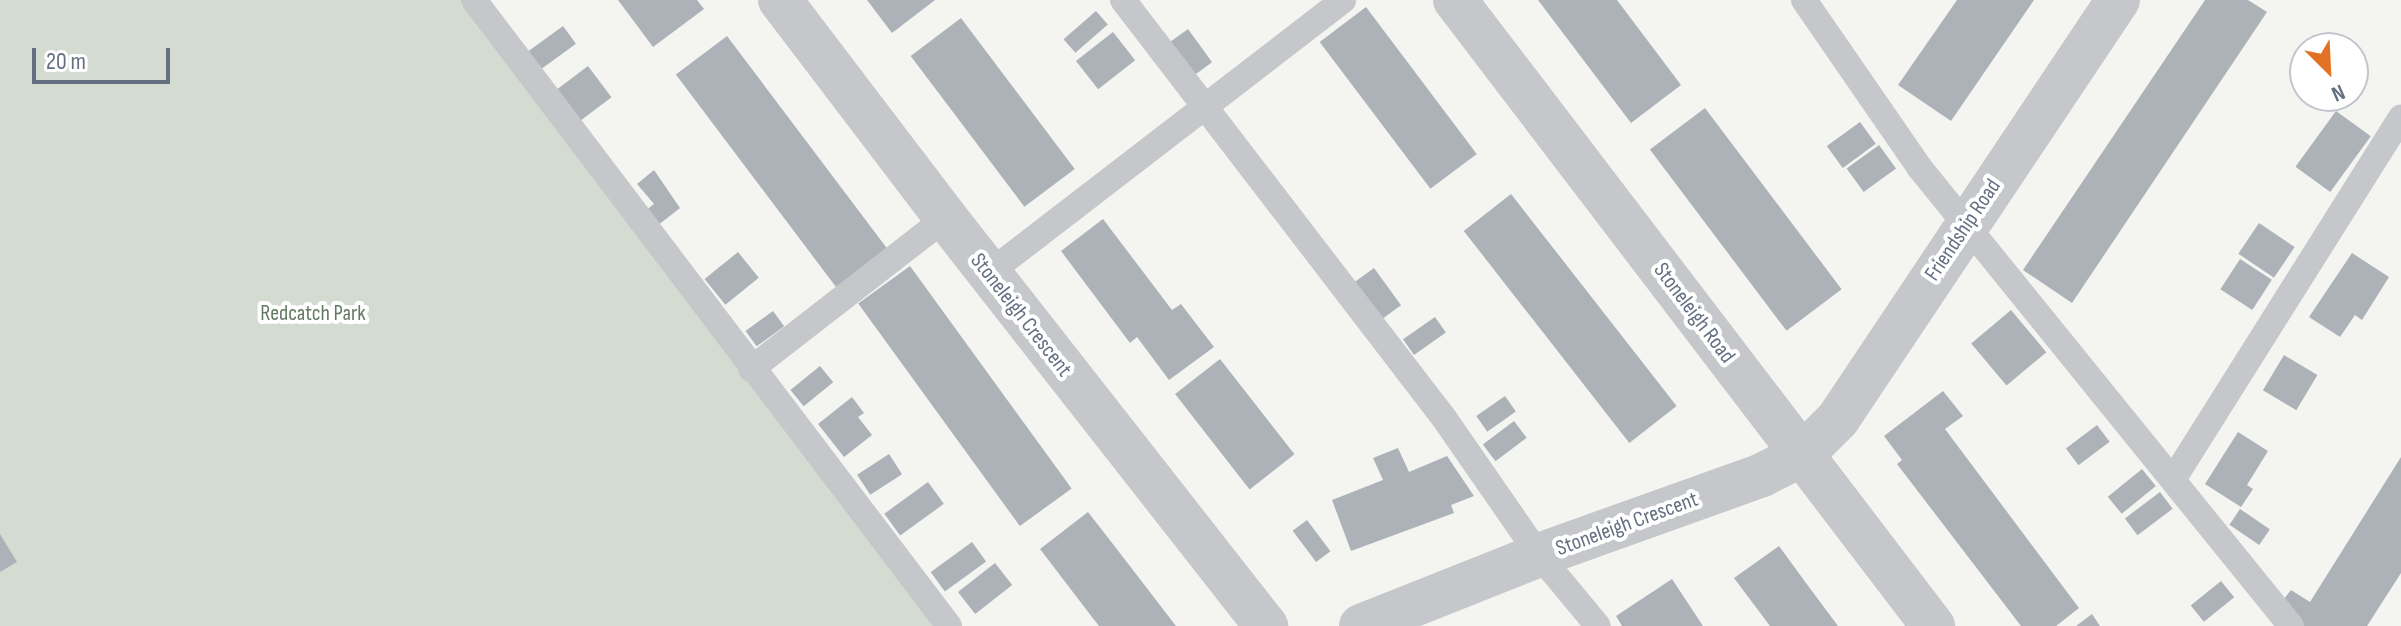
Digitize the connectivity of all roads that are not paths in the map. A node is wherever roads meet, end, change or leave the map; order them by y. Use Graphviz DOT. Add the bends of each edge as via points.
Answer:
graph roads {
  1 [pos="474,0"];
  2 [pos="780,0"];
  3 [pos="1123,0"];
  4 [pos="1343,0"];
  5 [pos="1455,0"];
  6 [pos="1804,0"];
  7 [pos="2118,0"];
  8 [pos="1206,106"];
  9 [pos="2401,117"];
  10 [pos="946,218"];
  11 [pos="1966,224"];
  12 [pos="989,273"];
  13 [pos="751,369"];
  14 [pos="1802,455"];
  15 [pos="2174,478"];
  16 [pos="1539,555"];
  17 [pos="949,626"];
  18 [pos="1266,626"];
  19 [pos="1361,626"];
  20 [pos="1598,626"];
  21 [pos="1933,626"];
  22 [pos="2291,626"];
  1 -- 13 [label="lane"];
  2 -- 10 [label="street, Stoneleigh Crescent"];
  3 -- 8 [label="lane"];
  4 -- 8 [label="lane"];
  5 -- 14 [label="street, Stoneleigh Road"];
  6 -- 11 [label="lane" via="1919,167"];
  7 -- 11 [label="street, Friendship Road"];
  8 -- 12 [label="lane"];
  8 -- 16 [label="lane" via="1444,418"];
  9 -- 15 [label="lane"];
  10 -- 12 [label="street, Stoneleigh Crescent"];
  10 -- 13 [label="lane"];
  11 -- 14 [label="street, Friendship Road" via="1838,419"];
  11 -- 15 [label="lane"];
  12 -- 18 [label="street, Stoneleigh Crescent"];
  13 -- 17 [label="lane"];
  14 -- 16 [label="street, Stoneleigh Crescent" via="1762,475"];
  14 -- 21 [label="street, Stoneleigh Road"];
  15 -- 22 [label="lane"];
  16 -- 19 [label="street, Stoneleigh Crescent"];
  16 -- 20 [label="lane"];
}
